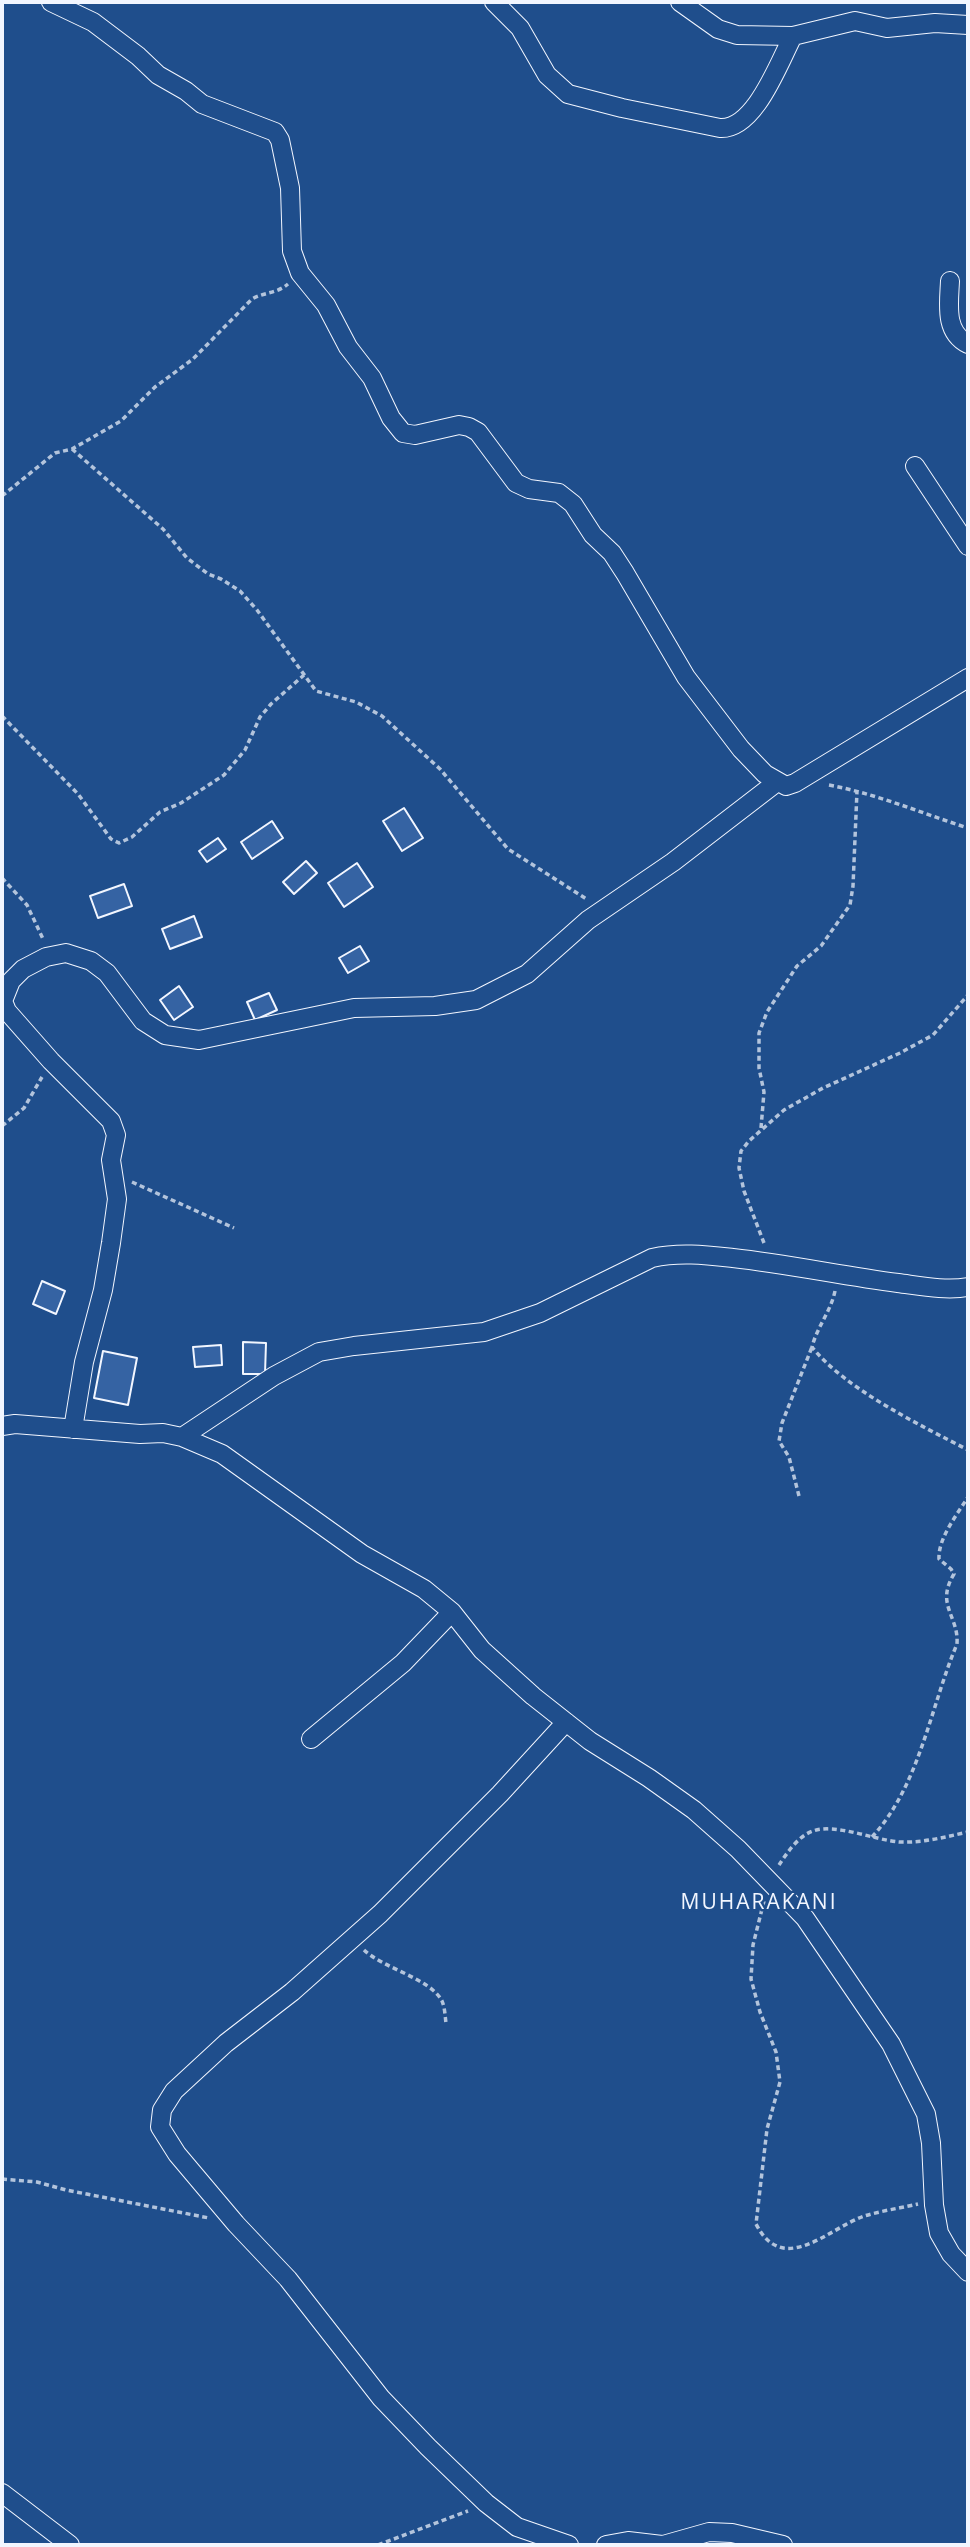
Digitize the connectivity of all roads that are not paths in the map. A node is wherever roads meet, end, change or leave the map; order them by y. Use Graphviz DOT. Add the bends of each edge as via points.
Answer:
graph roads {
  1 [pos="51,2"];
  2 [pos="494,2"];
  3 [pos="680,2"];
  4 [pos="968,25"];
  5 [pos="793,36"];
  6 [pos="950,281"];
  7 [pos="968,344"];
  8 [pos="915,466"];
  9 [pos="968,546"];
  10 [pos="968,678"];
  11 [pos="786,783"];
  12 [pos="968,1287"];
  13 [pos="2,1426"];
  14 [pos="73,1429"];
  15 [pos="182,1437"];
  16 [pos="453,1612"];
  17 [pos="566,1722"];
  18 [pos="311,1739"];
  19 [pos="968,2272"];
  20 [pos="2,2493"];
  21 [pos="70,2545"];
  22 [pos="569,2545"];
  23 [pos="606,2545"];
  24 [pos="662,2545"];
  25 [pos="783,2545"];
  1 -- 11 [label="street" via="93,22 202,104 275,132 290,188 292,251 300,274 326,305 391,418 403,433 415,435 468,427 478,432 516,483 559,493 573,503 625,573 686,677 741,749 765,774"];
  2 -- 5 [label="street" via="520,28 547,75 568,94 720,128 739,123 757,105"];
  3 -- 5 [label="street" via="718,29 737,35"];
  4 -- 5 [label="street" via="887,28 855,21"];
  6 -- 7 [label="street" via="952,330"];
  8 -- 9 [label="street"];
  10 -- 11 [label="street"];
  11 -- 14 [label="street" via="605,909 527,974 476,1000 354,1008 200,1040 165,1035 143,1021 107,973 91,961 66,953 46,957 23,970 11,981 3,1001 7,1011 111,1121 116,1135 112,1172 117,1199 111,1243"];
  12 -- 15 [label="street" via="936,1288 770,1262 669,1254 540,1313 484,1332 319,1352"];
  13 -- 14 [label="street"];
  14 -- 15 [label="street"];
  15 -- 16 [label="street" via="222,1454 302,1513"];
  16 -- 17 [label="street" via="494,1663"];
  16 -- 18 [label="street" via="403,1663"];
  17 -- 19 [label="street" via="694,1810 805,1918 896,2053 926,2114 939,2233"];
  17 -- 22 [label="street" via="354,1938 174,2091 162,2110 160,2127 177,2154 288,2278 381,2398 517,2528"];
  20 -- 21 [label="street"];
  23 -- 24 [label="street" via="628,2541"];
  24 -- 25 [label="street" via="709,2532"];
}
